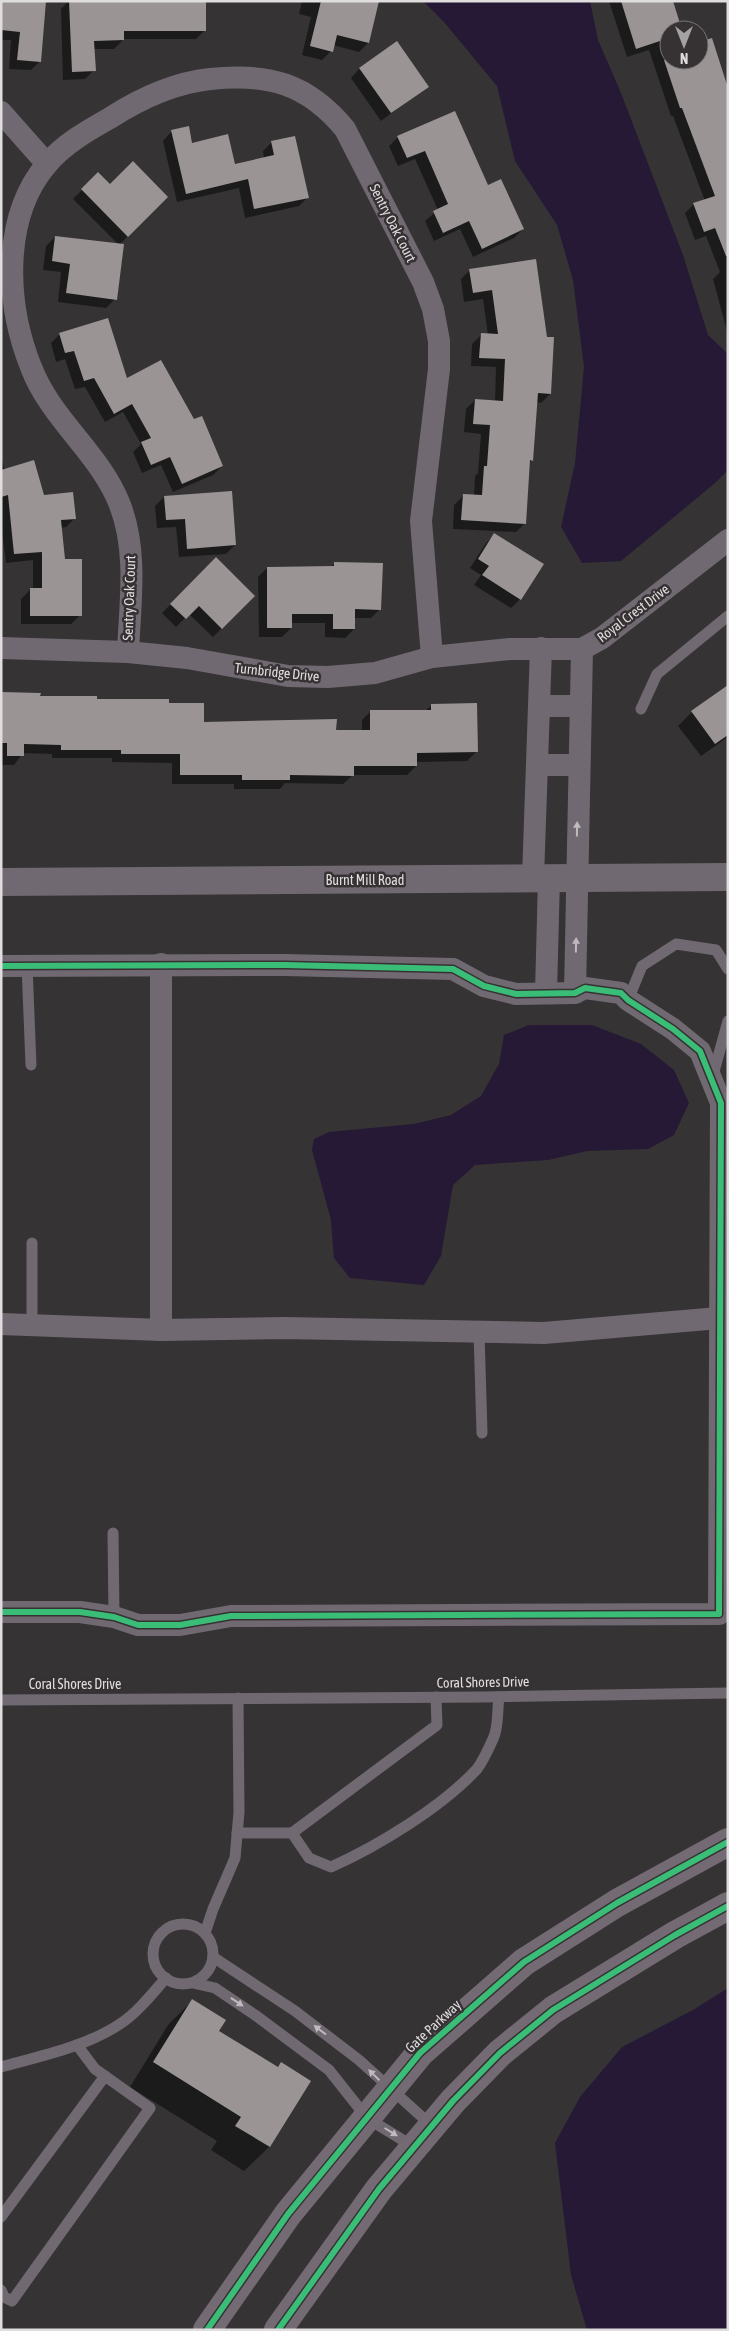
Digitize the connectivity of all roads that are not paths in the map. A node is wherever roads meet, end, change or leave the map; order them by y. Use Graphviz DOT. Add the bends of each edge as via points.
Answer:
graph roads {
  1 [pos="1,112"];
  2 [pos="47,164"];
  3 [pos="728,540"];
  4 [pos="728,616"];
  5 [pos="1,648"];
  6 [pos="542,648"];
  7 [pos="582,650"];
  8 [pos="128,652"];
  9 [pos="432,658"];
  10 [pos="540,706"];
  11 [pos="579,706"];
  12 [pos="642,709"];
  13 [pos="538,765"];
  14 [pos="578,765"];
  15 [pos="541,878"];
  16 [pos="576,878"];
  17 [pos="728,878"];
  18 [pos="1,882"];
  19 [pos="161,964"];
  20 [pos="27,965"];
  21 [pos="1,966"];
  22 [pos="728,969"];
  23 [pos="546,994"];
  24 [pos="575,994"];
  25 [pos="628,1000"];
  26 [pos="728,1022"];
  27 [pos="31,1065"];
  28 [pos="712,1079"];
  29 [pos="32,1243"];
  30 [pos="719,1318"];
  31 [pos="1,1324"];
  32 [pos="32,1325"];
  33 [pos="161,1330"];
  34 [pos="479,1332"];
  35 [pos="482,1433"];
  36 [pos="113,1533"];
  37 [pos="1,1612"];
  38 [pos="114,1617"];
  39 [pos="728,1693"];
  40 [pos="499,1697"];
  41 [pos="238,1698"];
  42 [pos="436,1698"];
  43 [pos="1,1700"];
  44 [pos="237,1833"];
  45 [pos="292,1833"];
  46 [pos="728,1842"];
  47 [pos="728,1906"];
  48 [pos="205,1933"];
  49 [pos="213,1957"];
  50 [pos="166,1978"];
  51 [pos="193,1982"];
  52 [pos="77,2045"];
  53 [pos="1,2067"];
  54 [pos="105,2076"];
  55 [pos="390,2090"];
  56 [pos="367,2118"];
  57 [pos="432,2126"];
  58 [pos="414,2147"];
  59 [pos="1,2217"];
  60 [pos="1,2290"];
  61 [pos="207,2330"];
  62 [pos="278,2330"];
  1 -- 2 [label="street"];
  2 -- 8 [label="street, Sentry Oak Court" via="21,210 12,270 14,303 28,360 46,398 110,483 129,533 132,564"];
  2 -- 9 [label="street, Sentry Oak Court" via="71,141 137,101 196,80 262,78 290,85 330,111 345,129 423,282 433,309 439,341 439,370 421,520"];
  3 -- 7 [label="street, Royal Crest Drive"];
  4 -- 12 [label="lane" via="657,674"];
  5 -- 8 [label="street, Turnbridge Drive"];
  6 -- 7 [label="street, Turnbridge Drive"];
  6 -- 9 [label="street, Turnbridge Drive"];
  6 -- 10 [label="street"];
  7 -- 11 [label="street, Royal Crest Drive"];
  8 -- 9 [label="street, Turnbridge Drive" via="187,658 288,676 328,677 375,674"];
  10 -- 11 [label="street"];
  10 -- 13 [label="street"];
  11 -- 14 [label="street, Royal Crest Drive"];
  13 -- 14 [label="street"];
  13 -- 15 [label="street"];
  16 -- 14 [label="street, Royal Crest Drive, one-way"];
  15 -- 16 [label="street, Burnt Mill Road"];
  15 -- 18 [label="street, Burnt Mill Road"];
  15 -- 23 [label="street"];
  16 -- 17 [label="street, Burnt Mill Road"];
  24 -- 16 [label="street, Royal Crest Drive, one-way"];
  19 -- 20 [label="street"];
  19 -- 23 [label="street" via="453,969 484,986 516,994"];
  19 -- 33 [label="street"];
  20 -- 21 [label="street"];
  20 -- 27 [label="lane"];
  22 -- 25 [label="lane" via="716,950 676,944 642,966"];
  23 -- 24 [label="street"];
  24 -- 25 [label="street" via="584,988 596,989 621,994"];
  25 -- 28 [label="street" via="700,1051"];
  26 -- 28 [label="lane"];
  28 -- 30 [label="street" via="721,1103"];
  29 -- 32 [label="lane"];
  30 -- 34 [label="street" via="544,1333"];
  30 -- 38 [label="street" via="719,1614 231,1616 180,1625 138,1625"];
  31 -- 32 [label="street"];
  32 -- 33 [label="street"];
  33 -- 34 [label="street" via="284,1328"];
  34 -- 35 [label="lane"];
  36 -- 38 [label="lane"];
  37 -- 38 [label="street" via="80,1612"];
  39 -- 40 [label="lane, Coral Shores Drive"];
  40 -- 42 [label="lane, Coral Shores Drive"];
  40 -- 45 [label="lane" via="494,1737 478,1768 410,1822 358,1855 331,1867 309,1858"];
  41 -- 42 [label="lane, Coral Shores Drive"];
  41 -- 43 [label="lane, Coral Shores Drive"];
  41 -- 44 [label="lane"];
  42 -- 45 [label="lane" via="437,1725"];
  44 -- 45 [label="lane"];
  44 -- 48 [label="lane" via="235,1858"];
  46 -- 55 [label="main road, Gate Parkway" via="617,1903 524,1962 420,2053"];
  47 -- 57 [label="main road" via="675,1934 553,2010 500,2053"];
  48 -- 49 [label="lane" via="213,1948"];
  48 -- 50 [label="lane" via="188,1924 178,1925 161,1934 155,1943 154,1962"];
  49 -- 51 [label="lane" via="207,1973"];
  55 -- 49 [label="lane, one-way" via="359,2060 295,2011"];
  50 -- 51 [label="lane" via="184,1984"];
  50 -- 52 [label="lane" via="120,2024"];
  51 -- 56 [label="lane, one-way" via="215,1988 329,2070"];
  52 -- 53 [label="lane"];
  52 -- 54 [label="lane" via="95,2069"];
  54 -- 59 [label="lane"];
  54 -- 60 [label="lane" via="150,2108 12,2301 4,2297"];
  55 -- 56 [label="main road, Gate Parkway"];
  55 -- 57 [label="lane"];
  56 -- 58 [label="lane, one-way"];
  56 -- 61 [label="main road, Gate Parkway" via="288,2214"];
  57 -- 58 [label="main road"];
  58 -- 62 [label="main road"];
}
